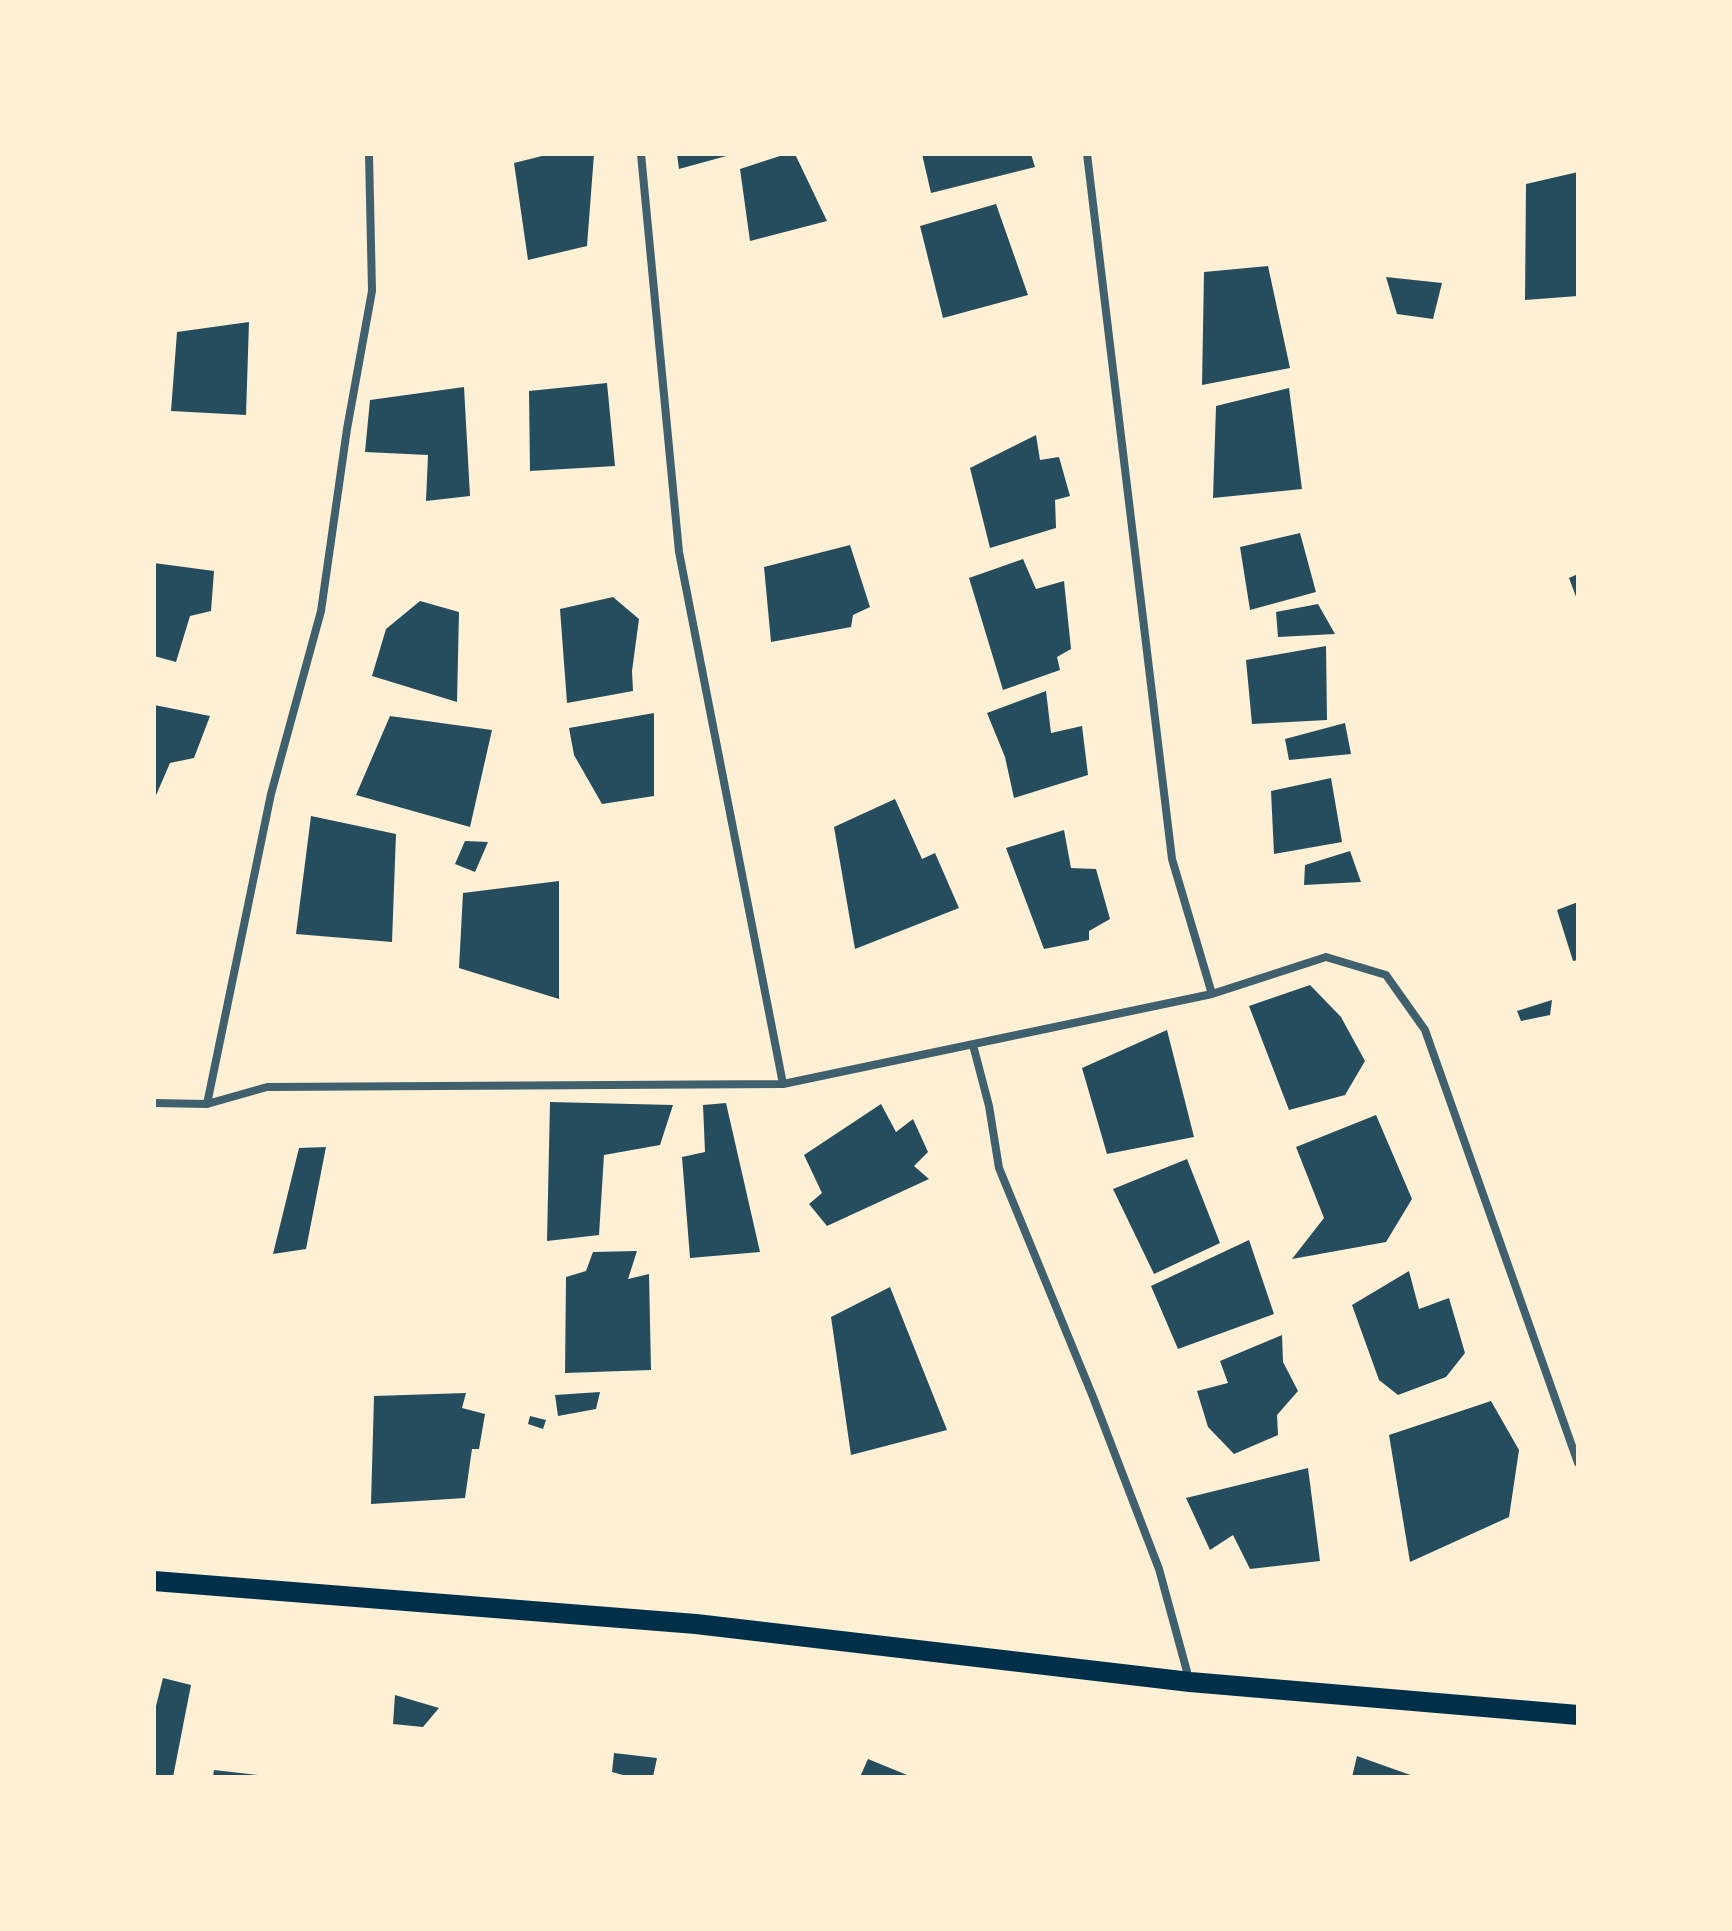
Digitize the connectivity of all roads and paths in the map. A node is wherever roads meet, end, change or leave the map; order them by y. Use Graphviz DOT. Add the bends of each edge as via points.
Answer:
graph roads {
  1 [pos="369,154"];
  2 [pos="641,154"];
  3 [pos="1087,154"];
  4 [pos="1212,994"];
  5 [pos="973,1045"];
  6 [pos="783,1084"];
  7 [pos="154,1103"];
  8 [pos="207,1104"];
  9 [pos="1578,1463"];
  10 [pos="154,1581"];
  11 [pos="1190,1682"];
  12 [pos="1578,1715"];
  1 -- 8 [label="street" via="372,291 321,611 271,794"];
  2 -- 6 [label="street" via="679,552"];
  3 -- 4 [label="street" via="1172,859"];
  4 -- 5 [label="street"];
  4 -- 9 [label="street" via="1326,957 1386,975 1425,1030"];
  5 -- 6 [label="street"];
  5 -- 11 [label="street" via="999,1168 1159,1569"];
  6 -- 8 [label="street" via="267,1087"];
  7 -- 8 [label="street"];
  10 -- 11 [label="main road" via="696,1624"];
  11 -- 12 [label="main road"];
}
